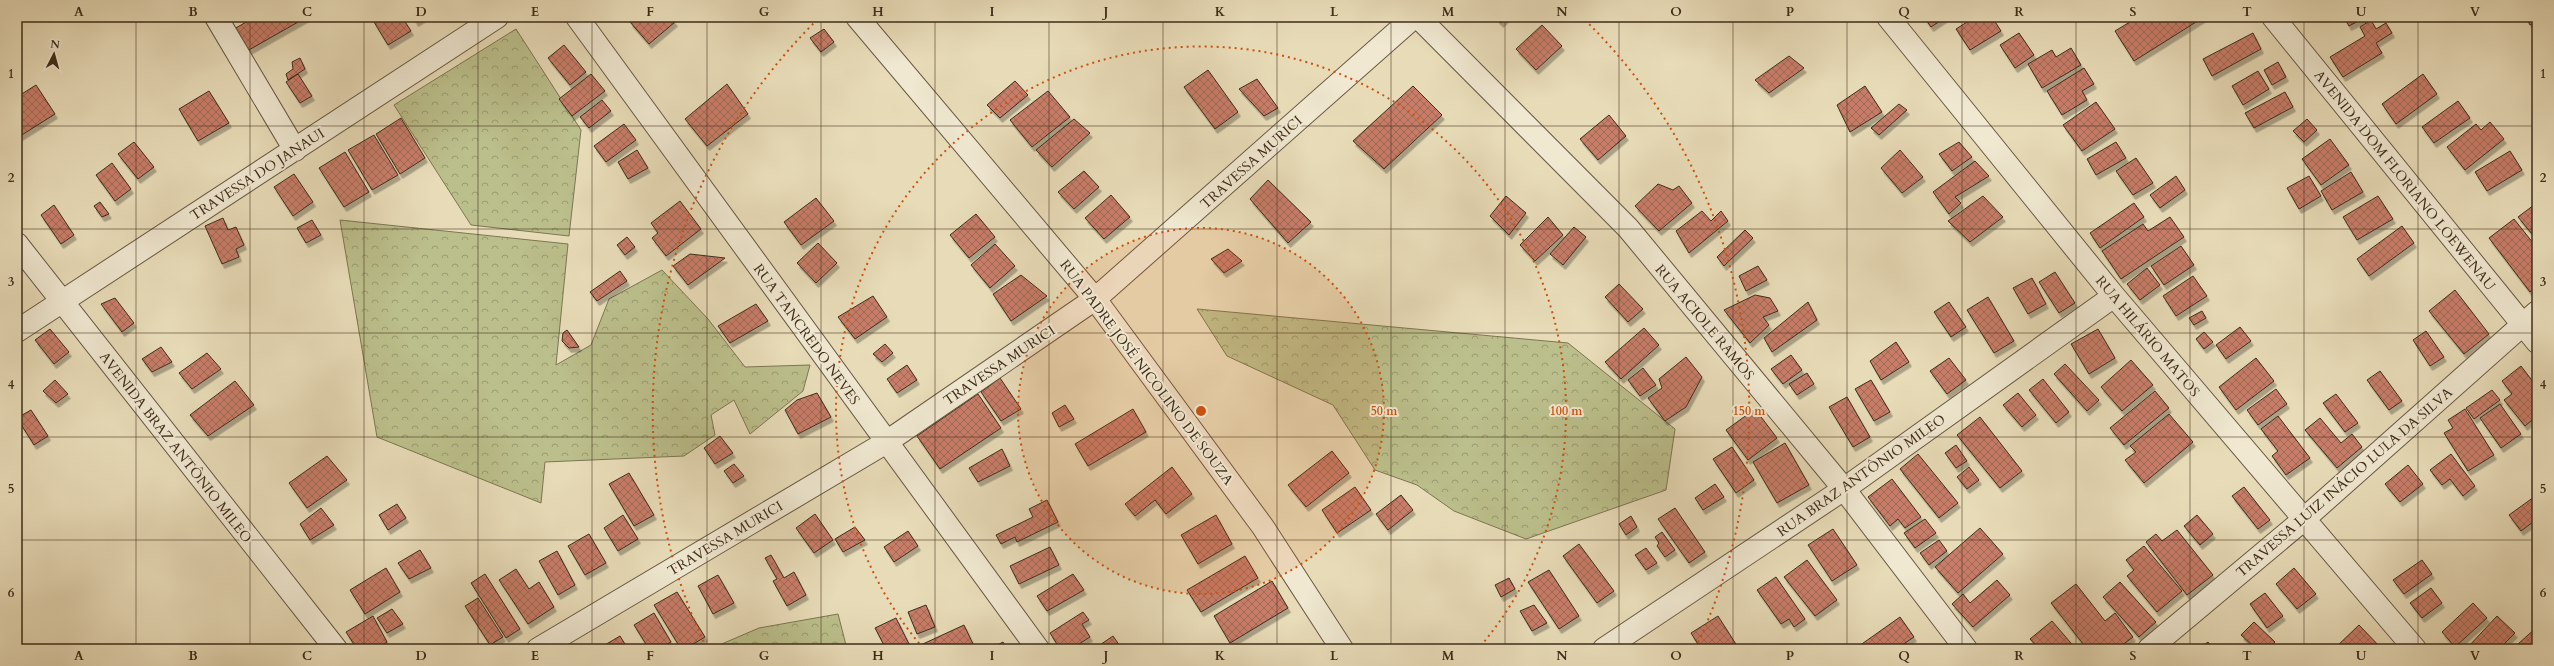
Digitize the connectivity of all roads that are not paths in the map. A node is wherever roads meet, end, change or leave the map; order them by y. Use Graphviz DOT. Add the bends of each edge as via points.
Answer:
graph roads {
  1 [pos="216,17"];
  2 [pos="497,17"];
  3 [pos="577,17"];
  4 [pos="857,17"];
  5 [pos="1414,17"];
  6 [pos="1418,17"];
  7 [pos="1888,17"];
  8 [pos="2273,17"];
  9 [pos="295,150"];
  10 [pos="17,244"];
  11 [pos="2114,296"];
  12 [pos="1095,299"];
  13 [pos="62,302"];
  14 [pos="2529,319"];
  15 [pos="17,331"];
  16 [pos="2537,342"];
  17 [pos="885,443"];
  18 [pos="1844,489"];
  19 [pos="2303,520"];
  20 [pos="336,649"];
  21 [pos="538,649"];
  22 [pos="1038,649"];
  23 [pos="1342,649"];
  24 [pos="1604,649"];
  25 [pos="1966,649"];
  26 [pos="2149,649"];
  27 [pos="2415,649"];
  1 -- 9 [label="street"];
  2 -- 9 [label="street, TRAVESSA DO JANAUI"];
  3 -- 17 [label="street, RUA TANCREDO NEVES"];
  4 -- 12 [label="street, RUA PADRE JOSÉ NICOLINO DE SOUZA"];
  5 -- 12 [label="street, TRAVESSA MURICI"];
  6 -- 18 [label="street, RUA ACIOLE RAMOS" via="1628,228"];
  7 -- 11 [label="street, RUA HILÁRIO MATOS"];
  8 -- 14 [label="street, AVENIDA DOM FLORIANO LOEWENAU"];
  9 -- 13 [label="street, TRAVESSA DO JANAUI"];
  10 -- 13 [label="street, AVENIDA BRAZ ANTÔNIO MILEO"];
  11 -- 18 [label="street, RUA BRAZ ANTÔNIO MILEO"];
  11 -- 19 [label="street, RUA HILÁRIO MATOS"];
  12 -- 17 [label="street, TRAVESSA MURICI"];
  12 -- 23 [label="street, RUA PADRE JOSÉ NICOLINO DE SOUZA" via="1263,527"];
  13 -- 15 [label="street, TRAVESSA DO JANAUI"];
  13 -- 20 [label="street, AVENIDA BRAZ ANTÔNIO MILEO"];
  14 -- 16 [label="street, AVENIDA DOM FLORIANO LOEWENAU"];
  14 -- 19 [label="street, TRAVESSA LUIZ INÁCIO LULA DA SILVA"];
  17 -- 21 [label="street, TRAVESSA MURICI"];
  17 -- 22 [label="street, RUA TANCREDO NEVES"];
  18 -- 24 [label="street, RUA BRAZ ANTÔNIO MILEO"];
  18 -- 25 [label="street, RUA ACIOLE RAMOS"];
  19 -- 26 [label="street, TRAVESSA LUIZ INÁCIO LULA DA SILVA"];
  19 -- 27 [label="street, RUA HILÁRIO MATOS"];
}
